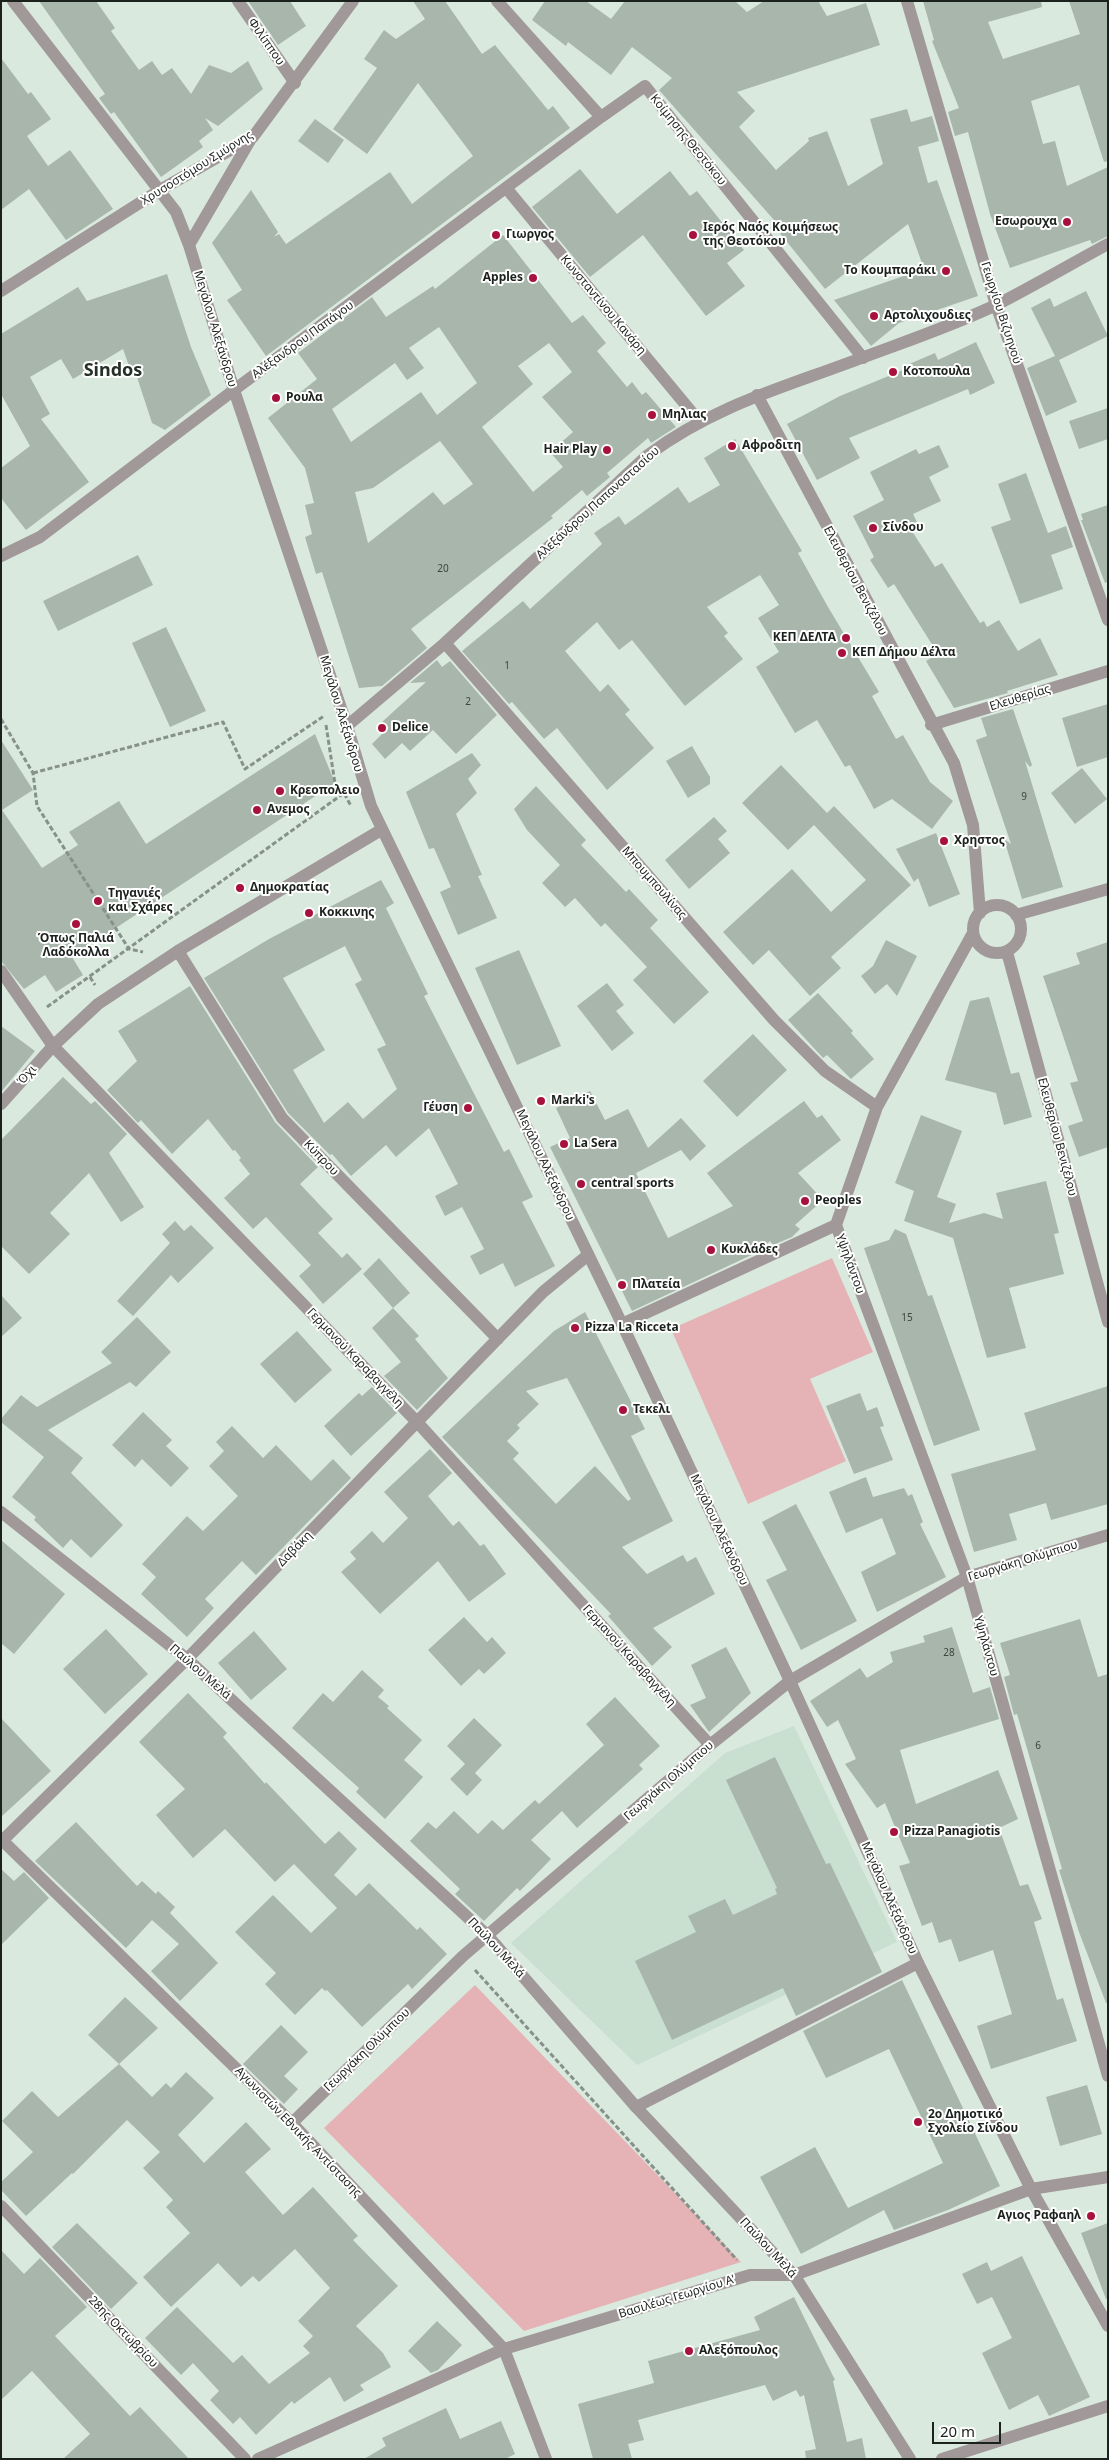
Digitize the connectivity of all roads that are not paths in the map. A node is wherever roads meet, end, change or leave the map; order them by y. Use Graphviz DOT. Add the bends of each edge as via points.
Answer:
graph roads {
  1 [pos="13,1"];
  2 [pos="238,1"];
  3 [pos="353,1"];
  4 [pos="497,1"];
  5 [pos="907,1"];
  6 [pos="294,83"];
  7 [pos="601,117"];
  8 [pos="253,137"];
  9 [pos="507,189"];
  10 [pos="160,190"];
  11 [pos="1108,244"];
  12 [pos="189,245"];
  13 [pos="1,291"];
  14 [pos="996,305"];
  15 [pos="863,358"];
  16 [pos="234,390"];
  17 [pos="757,395"];
  18 [pos="699,421"];
  19 [pos="1,556"];
  20 [pos="1108,620"];
  21 [pos="445,644"];
  22 [pos="1108,671"];
  23 [pos="932,725"];
  24 [pos="346,726"];
  25 [pos="381,830"];
  26 [pos="1108,889"];
  27 [pos="980,912"];
  28 [pos="1016,915"];
  29 [pos="974,933"];
  30 [pos="178,951"];
  31 [pos="1007,952"];
  32 [pos="1,970"];
  33 [pos="53,1046"];
  34 [pos="1,1104"];
  35 [pos="877,1107"];
  36 [pos="836,1225"];
  37 [pos="588,1255"];
  38 [pos="1108,1322"];
  39 [pos="622,1324"];
  40 [pos="498,1339"];
  41 [pos="418,1423"];
  42 [pos="1,1512"];
  43 [pos="1108,1535"];
  44 [pos="967,1578"];
  45 [pos="187,1659"];
  46 [pos="790,1680"];
  47 [pos="710,1745"];
  48 [pos="2,1840"];
  49 [pos="488,1936"];
  50 [pos="918,1963"];
  51 [pos="1108,2076"];
  52 [pos="636,2107"];
  53 [pos="292,2123"];
  54 [pos="1108,2177"];
  55 [pos="1031,2189"];
  56 [pos="1,2206"];
  57 [pos="794,2275"];
  58 [pos="1108,2326"];
  59 [pos="504,2348"];
  60 [pos="1108,2406"];
  61 [pos="245,2459"];
  62 [pos="258,2459"];
  63 [pos="546,2459"];
  64 [pos="910,2459"];
  65 [pos="942,2459"];
  1 -- 10 [label="street, Μεγάλου Αλεξάνδρου"];
  2 -- 6 [label="street, Φιλίππου"];
  3 -- 6 [label="street, Χρυσοστόμου Σμύρνης"];
  4 -- 7 [label="street"];
  5 -- 14 [label="street, Γεωργίου Βιζυηνού"];
  6 -- 8 [label="street, Χρυσοστόμου Σμύρνης"];
  7 -- 9 [label="street, Αλέξανδρου Παπάγου"];
  7 -- 15 [label="street, Κοίμησης Θεοτόκου" via="645,86"];
  8 -- 10 [label="street, Χρυσοστόμου Σμύρνης"];
  8 -- 12 [label="street"];
  9 -- 16 [label="street, Αλέξανδρου Παπάγου"];
  9 -- 18 [label="street, Κωνσταντίνου Κανάρη"];
  10 -- 12 [label="street, Μεγάλου Αλεξάνδρου" via="176,212"];
  10 -- 13 [label="street, Χρυσοστόμου Σμύρνης"];
  11 -- 14 [label="street, Αλεξάνδρου Παπαναστασίου"];
  12 -- 16 [label="street, Μεγάλου Αλεξάνδρου"];
  14 -- 15 [label="street, Αλεξάνδρου Παπαναστασίου"];
  14 -- 20 [label="street, Γεωργίου Βιζυηνού"];
  15 -- 17 [label="street, Αλεξάνδρου Παπαναστασίου"];
  16 -- 19 [label="street, Αλέξανδρου Παπάγου" via="40,537"];
  16 -- 24 [label="street, Μεγάλου Αλεξάνδρου"];
  17 -- 18 [label="street, Αλεξάνδρου Παπαναστασίου"];
  17 -- 23 [label="street, Ελευθερίου Βενιζέλου"];
  18 -- 21 [label="street, Αλεξάνδρου Παπαναστασίου" via="648,455"];
  21 -- 24 [label="street, Αλεξάνδρου Παπαναστασίου"];
  21 -- 35 [label="street, Μπουμπουλίνας" via="774,1020 825,1071"];
  22 -- 23 [label="street, Ελευθερίας"];
  23 -- 27 [label="street, Ελευθερίου Βενιζέλου" via="954,763 973,825"];
  24 -- 25 [label="street, Μεγάλου Αλεξάνδρου" via="362,782"];
  25 -- 30 [label="street"];
  25 -- 37 [label="street, Μεγάλου Αλεξάνδρου"];
  26 -- 28 [label="street"];
  27 -- 28 [label="street" via="995,906 1010,909"];
  27 -- 29 [label="street" via="975,920"];
  28 -- 31 [label="street" via="1020,935"];
  29 -- 31 [label="street" via="985,950"];
  29 -- 35 [label="street, Υψηλάντου"];
  30 -- 33 [label="street" via="98,1004"];
  30 -- 40 [label="street, Κύπρου" via="282,1118"];
  31 -- 38 [label="street, Ελευθερίου Βενιζέλου"];
  32 -- 33 [label="street, Γερμανού Καραβαγγέλη"];
  33 -- 34 [label="street, Όχι"];
  33 -- 41 [label="street, Γερμανού Καραβαγγέλη"];
  35 -- 36 [label="street, Υψηλάντου"];
  36 -- 39 [label="street, Υψηλάντου"];
  36 -- 44 [label="street, Υψηλάντου"];
  37 -- 39 [label="street, Μεγάλου Αλεξάνδρου"];
  37 -- 40 [label="street, Δαβάκη" via="543,1292"];
  39 -- 46 [label="street, Μεγάλου Αλεξάνδρου"];
  40 -- 41 [label="street, Δαβάκη"];
  41 -- 45 [label="street, Δαβάκη"];
  41 -- 47 [label="street, Γερμανού Καραβαγγέλη"];
  42 -- 45 [label="street, Παύλου Μελά"];
  43 -- 44 [label="street, Γεωργάκη Ολύμπιου"];
  44 -- 46 [label="street, Γεωργάκη Ολύμπιου"];
  44 -- 51 [label="street, Υψηλάντου"];
  45 -- 48 [label="street, Δαβάκη"];
  45 -- 49 [label="street, Παύλου Μελά"];
  46 -- 47 [label="street, Γεωργάκη Ολύμπιου"];
  46 -- 50 [label="street, Μεγάλου Αλεξάνδρου"];
  47 -- 49 [label="street, Γεωργάκη Ολύμπιου"];
  48 -- 53 [label="street, Αγωνιστών Εθνικής Αντίστασης"];
  49 -- 52 [label="street, Παύλου Μελά"];
  49 -- 53 [label="street, Γεωργάκη Ολύμπιου" via="463,1956"];
  50 -- 52 [label="street"];
  50 -- 55 [label="street, Μεγάλου Αλεξάνδρου"];
  52 -- 57 [label="street, Παύλου Μελά"];
  53 -- 59 [label="street, Αγωνιστών Εθνικής Αντίστασης"];
  54 -- 55 [label="street, Βασιλέως Γεωργίου Α'"];
  55 -- 57 [label="street, Βασιλέως Γεωργίου Α'"];
  55 -- 58 [label="street, Μεγάλου Αλεξάνδρου"];
  56 -- 61 [label="street, 28ης Οκτωβρίου"];
  57 -- 59 [label="street, Βασιλέως Γεωργίου Α'" via="750,2275"];
  57 -- 64 [label="street, Παύλου Μελά"];
  59 -- 62 [label="street, Βασιλέως Γεωργίου Α'"];
  59 -- 63 [label="street, Αγωνιστών Εθνικής Αντίστασης"];
  60 -- 65 [label="street"];
}
